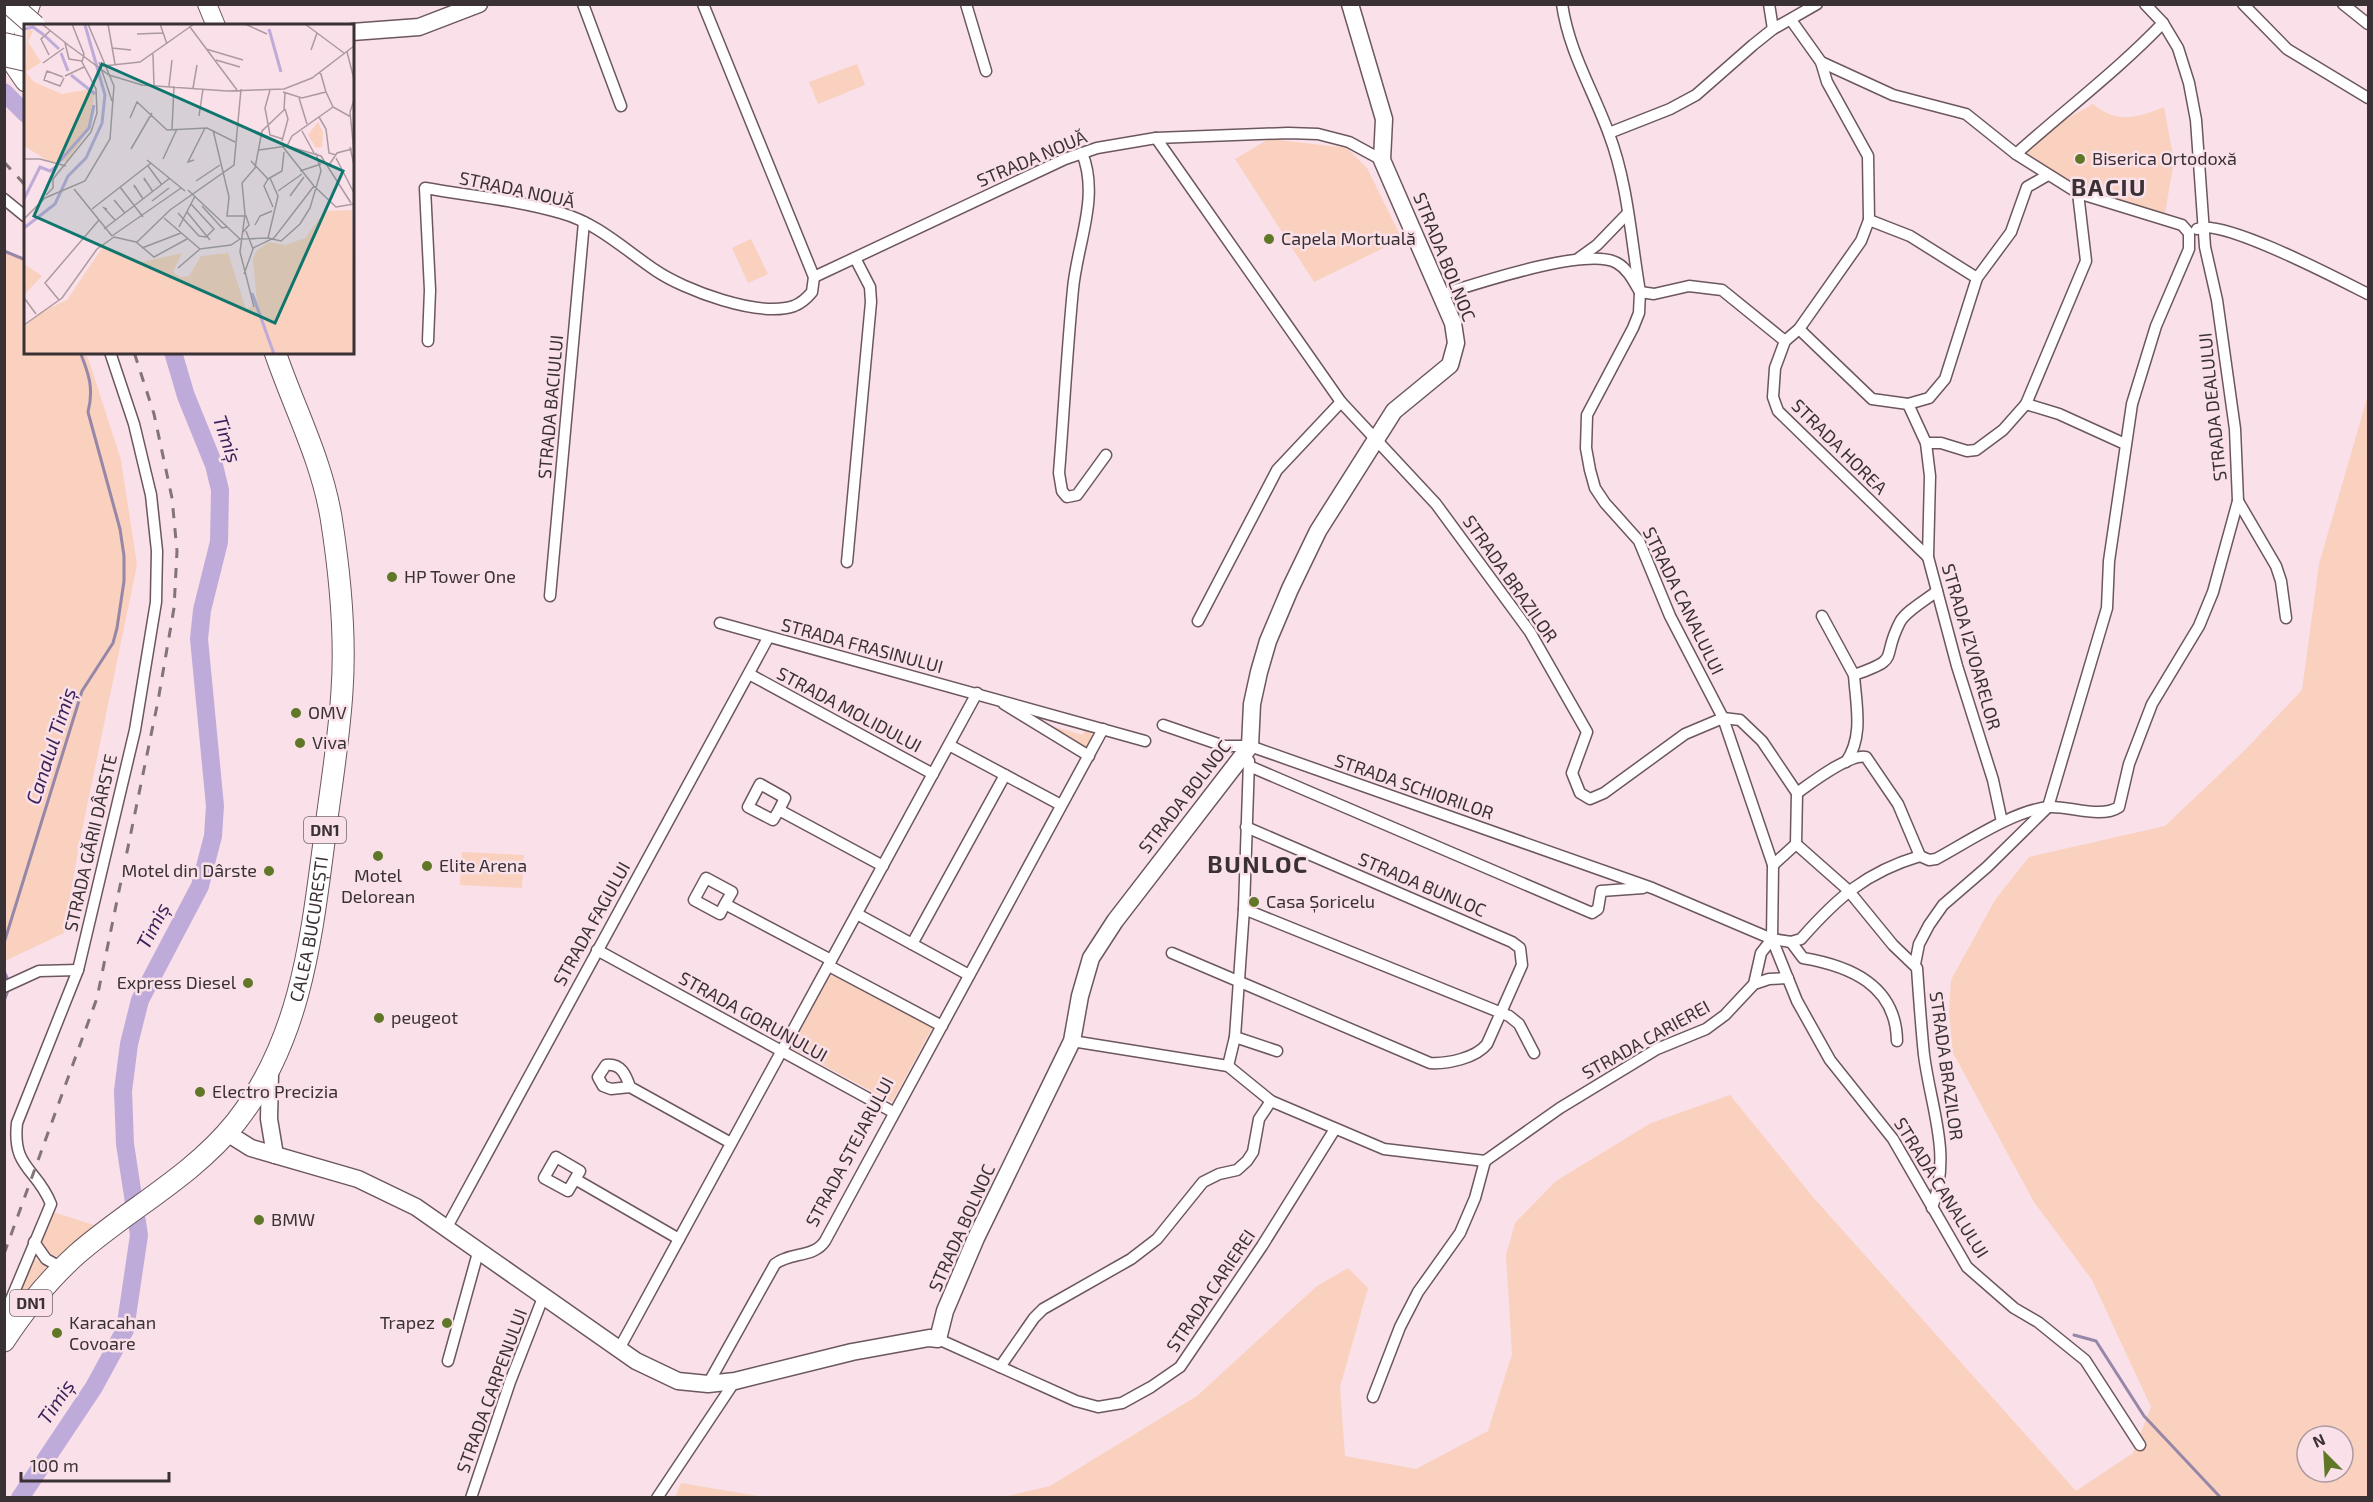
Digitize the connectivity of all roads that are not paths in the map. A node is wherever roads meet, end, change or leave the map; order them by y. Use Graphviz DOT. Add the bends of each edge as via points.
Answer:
graph roads {
  1 [pos="207,4"];
  2 [pos="479,4"];
  3 [pos="582,4"];
  4 [pos="703,4"];
  5 [pos="966,4"];
  6 [pos="1350,4"];
  7 [pos="1562,4"];
  8 [pos="1769,4"];
  9 [pos="1817,4"];
  10 [pos="2145,4"];
  11 [pos="2243,4"];
  12 [pos="2343,4"];
  13 [pos="20,12"];
  14 [pos="1791,20"];
  15 [pos="2163,23"];
  16 [pos="215,24"];
  17 [pos="2368,24"];
  18 [pos="1773,29"];
  19 [pos="354,32"];
  20 [pos="4,36"];
  21 [pos="4,42"];
  22 [pos="24,44"];
  23 [pos="24,47"];
  24 [pos="4,49"];
  25 [pos="4,57"];
  26 [pos="24,62"];
  27 [pos="1821,62"];
  28 [pos="986,71"];
  29 [pos="24,78"];
  30 [pos="2368,98"];
  31 [pos="621,106"];
  32 [pos="1609,133"];
  33 [pos="1156,138"];
  34 [pos="1082,153"];
  35 [pos="2016,154"];
  36 [pos="1382,160"];
  37 [pos="2048,176"];
  38 [pos="2078,193"];
  39 [pos="4,199"];
  40 [pos="1627,214"];
  41 [pos="24,215"];
  42 [pos="1869,220"];
  43 [pos="584,222"];
  44 [pos="2203,226"];
  45 [pos="2189,233"];
  46 [pos="855,258"];
  47 [pos="1579,258"];
  48 [pos="814,277"];
  49 [pos="1977,278"];
  50 [pos="1640,292"];
  51 [pos="2368,294"];
  52 [pos="1440,295"];
  53 [pos="1799,329"];
  54 [pos="428,341"];
  55 [pos="1785,341"];
  56 [pos="111,354"];
  57 [pos="272,354"];
  58 [pos="1341,402"];
  59 [pos="1908,404"];
  60 [pos="2026,404"];
  61 [pos="1375,440"];
  62 [pos="1926,443"];
  63 [pos="2125,444"];
  64 [pos="1106,455"];
  65 [pos="2238,501"];
  66 [pos="1928,558"];
  67 [pos="847,562"];
  68 [pos="1937,591"];
  69 [pos="550,596"];
  70 [pos="1822,616"];
  71 [pos="2286,618"];
  72 [pos="1198,621"];
  73 [pos="720,623"];
  74 [pos="768,638"];
  75 [pos="749,674"];
  76 [pos="1854,675"];
  77 [pos="977,693"];
  78 [pos="997,699"];
  79 [pos="1723,718"];
  80 [pos="1163,725"];
  81 [pos="1103,729"];
  82 [pos="1145,741"];
  83 [pos="949,745"];
  84 [pos="1250,746"];
  85 [pos="1089,756"];
  86 [pos="1846,762"];
  87 [pos="1249,766"];
  88 [pos="933,774"];
  89 [pos="1005,775"];
  90 [pos="1797,793"];
  91 [pos="1061,805"];
  92 [pos="2048,807"];
  93 [pos="779,810"];
  94 [pos="2002,822"];
  95 [pos="1246,827"];
  96 [pos="1796,844"];
  97 [pos="1920,856"];
  98 [pos="1773,865"];
  99 [pos="883,866"];
  100 [pos="1652,888"];
  101 [pos="1848,890"];
  102 [pos="725,904"];
  103 [pos="1244,909"];
  104 [pos="857,914"];
  105 [pos="1772,939"];
  106 [pos="1791,942"];
  107 [pos="912,944"];
  108 [pos="597,950"];
  109 [pos="1172,952"];
  110 [pos="830,963"];
  111 [pos="1915,964"];
  112 [pos="78,970"];
  113 [pos="969,975"];
  114 [pos="1788,978"];
  115 [pos="1239,979"];
  116 [pos="1754,984"];
  117 [pos="7,986"];
  118 [pos="1501,1013"];
  119 [pos="942,1026"];
  120 [pos="1235,1037"];
  121 [pos="1072,1041"];
  122 [pos="1897,1041"];
  123 [pos="781,1051"];
  124 [pos="1277,1051"];
  125 [pos="1534,1053"];
  126 [pos="271,1065"];
  127 [pos="1228,1066"];
  128 [pos="630,1087"];
  129 [pos="1271,1101"];
  130 [pos="894,1113"];
  131 [pos="1335,1129"];
  132 [pos="227,1133"];
  133 [pos="731,1143"];
  134 [pos="275,1155"];
  135 [pos="1485,1161"];
  136 [pos="575,1179"];
  137 [pos="1932,1208"];
  138 [pos="447,1227"];
  139 [pos="679,1239"];
  140 [pos="34,1242"];
  141 [pos="478,1249"];
  142 [pos="62,1268"];
  143 [pos="544,1295"];
  144 [pos="4,1316"];
  145 [pos="938,1339"];
  146 [pos="4,1341"];
  147 [pos="619,1349"];
  148 [pos="448,1361"];
  149 [pos="1000,1367"];
  150 [pos="735,1382"];
  151 [pos="708,1384"];
  152 [pos="1373,1397"];
  153 [pos="2140,1445"];
  154 [pos="471,1497"];
  155 [pos="657,1497"];
  1 -- 16 [label="main road"];
  2 -- 19 [label="street" via="418,27"];
  3 -- 31 [label="street"];
  4 -- 48 [label="street"];
  5 -- 28 [label="street"];
  6 -- 36 [label="street, STRADA BOLNOC" via="1384,119"];
  7 -- 32 [label="street, STRADA CANALULUI" via="1574,57"];
  8 -- 18 [label="street"];
  9 -- 14 [label="street"];
  10 -- 15 [label="street, STRADA DEALULUI"];
  11 -- 30 [label="street" via="2287,49"];
  12 -- 17 [label="street"];
  13 -- 20 [label="main road"];
  13 -- 22 [label="main road"];
  14 -- 18 [label="street"];
  14 -- 27 [label="street"];
  15 -- 35 [label="street" via="2132,56"];
  15 -- 44 [label="street, STRADA DEALULUI" via="2178,48 2189,83 2196,120"];
  18 -- 32 [label="street" via="1696,95"];
  21 -- 23 [label="main road, bridge"];
  24 -- 29 [label="highway"];
  25 -- 26 [label="main road, bridge"];
  27 -- 35 [label="street" via="1893,95 1966,114"];
  27 -- 42 [label="street" via="1827,82 1868,156"];
  32 -- 40 [label="street, STRADA CANALULUI"];
  33 -- 34 [label="street, STRADA NOUĂ"];
  33 -- 36 [label="street, STRADA NOUĂ" via="1318,134 1349,142"];
  33 -- 58 [label="street, STRADA BRAZILOR"];
  34 -- 46 [label="street, STRADA NOUĂ"];
  34 -- 64 [label="street" via="1088,167 1088,214 1075,267 1059,473 1062,491 1068,497 1077,495"];
  35 -- 37 [label="street"];
  36 -- 52 [label="street, STRADA BOLNOC"];
  37 -- 38 [label="street"];
  37 -- 49 [label="street" via="2027,187 2011,232"];
  38 -- 45 [label="street" via="2182,225"];
  38 -- 60 [label="street" via="2086,261"];
  39 -- 41 [label="street"];
  40 -- 47 [label="street" via="1598,245"];
  40 -- 50 [label="street, STRADA CANALULUI"];
  42 -- 49 [label="street" via="1910,236"];
  42 -- 53 [label="street" via="1862,241"];
  43 -- 48 [label="street, STRADA NOUĂ" via="682,285 753,307 794,306 812,292"];
  43 -- 54 [label="street, STRADA NOUĂ" via="561,213 425,188"];
  43 -- 69 [label="street, STRADA BACIULUI"];
  44 -- 45 [label="street"];
  44 -- 51 [label="street" via="2231,230"];
  44 -- 65 [label="street, STRADA DEALULUI" via="2235,429"];
  45 -- 63 [label="street" via="2189,249 2146,354"];
  46 -- 48 [label="street, STRADA NOUĂ"];
  46 -- 67 [label="street" via="870,287 871,302"];
  47 -- 50 [label="street" via="1604,258 1619,263"];
  47 -- 52 [label="street"];
  49 -- 59 [label="street" via="1945,378 1929,398"];
  50 -- 55 [label="street" via="1654,294 1689,286 1722,290"];
  50 -- 79 [label="street, STRADA CANALULUI" via="1639,313 1633,328 1587,415 1590,470 1595,488 1639,541 1670,616"];
  52 -- 61 [label="street, STRADA BOLNOC" via="1454,333 1450,365 1405,399"];
  53 -- 55 [label="street"];
  53 -- 59 [label="street" via="1872,399"];
  55 -- 66 [label="street, STRADA HOREA" via="1775,368 1773,397 1778,411"];
  56 -- 112 [label="street, STRADA GĂRII DÂRSTE" via="134,424 151,495 157,551 156,602 135,730"];
  57 -- 126 [label="highway, CALEA BUCUREȘTI / DN1" via="308,432 325,489 335,550 343,659 337,745 307,962 295,1009"];
  58 -- 61 [label="street, STRADA BRAZILOR"];
  58 -- 72 [label="street" via="1277,470"];
  59 -- 62 [label="street, STRADA IZVOARELOR"];
  60 -- 62 [label="street" via="1976,450 1966,452 1941,443"];
  60 -- 63 [label="street" via="2059,414"];
  61 -- 79 [label="street, STRADA BRAZILOR" via="1436,504 1530,632 1587,732 1572,773 1580,793 1590,799 1604,793 1684,734"];
  61 -- 84 [label="street, STRADA BOLNOC" via="1318,531 1268,641 1252,704"];
  62 -- 66 [label="street, STRADA IZVOARELOR" via="1930,476"];
  63 -- 92 [label="street" via="2109,561 2107,608"];
  65 -- 71 [label="street" via="2276,566"];
  65 -- 92 [label="street, STRADA DEALULUI" via="2213,592 2199,626 2152,704 2129,764 2119,807 2106,812"];
  66 -- 68 [label="street, STRADA IZVOARELOR"];
  68 -- 76 [label="street" via="1901,621 1888,659 1881,666"];
  68 -- 94 [label="street, STRADA IZVOARELOR"];
  70 -- 76 [label="street"];
  73 -- 74 [label="street, STRADA FRASINULUI"];
  74 -- 75 [label="street, STRADA FAGULUI"];
  74 -- 77 [label="street, STRADA FRASINULUI"];
  75 -- 88 [label="street, STRADA MOLIDULUI"];
  75 -- 108 [label="street, STRADA FAGULUI"];
  76 -- 86 [label="street" via="1858,737"];
  77 -- 78 [label="street, STRADA FRASINULUI"];
  77 -- 83 [label="street, STRADA MOLIDULUI"];
  78 -- 81 [label="street, STRADA FRASINULUI"];
  78 -- 85 [label="street, STRADA FRASINULUI"];
  79 -- 90 [label="street" via="1740,720 1762,741"];
  79 -- 98 [label="street, STRADA CANALULUI"];
  80 -- 84 [label="street, STRADA SCHIORILOR" via="1224,746"];
  81 -- 82 [label="street, STRADA FRASINULUI"];
  81 -- 85 [label="street, STRADA STEJARULUI"];
  83 -- 88 [label="street, STRADA MOLIDULUI"];
  83 -- 89 [label="street"];
  84 -- 87 [label="street"];
  84 -- 100 [label="street, STRADA SCHIORILOR"];
  84 -- 121 [label="street, STRADA BOLNOC" via="1091,958"];
  85 -- 91 [label="street, STRADA STEJARULUI"];
  86 -- 90 [label="street"];
  86 -- 97 [label="street" via="1860,755 1870,761 1898,804"];
  87 -- 95 [label="street"];
  87 -- 100 [label="street, STRADA SCHIORILOR" via="1592,913 1598,909 1601,891"];
  88 -- 99 [label="street, STRADA MOLIDULUI"];
  89 -- 91 [label="street"];
  89 -- 107 [label="street"];
  90 -- 96 [label="street"];
  91 -- 113 [label="street, STRADA STEJARULUI"];
  92 -- 94 [label="street"];
  92 -- 111 [label="street, STRADA BRAZILOR" via="1943,905 1919,944"];
  93 -- 99 [label="street"];
  94 -- 97 [label="street" via="1936,859"];
  95 -- 103 [label="street"];
  95 -- 118 [label="street, STRADA BUNLOC" via="1512,942 1520,948 1522,965"];
  96 -- 98 [label="street"];
  96 -- 101 [label="street"];
  97 -- 101 [label="street" via="1887,867"];
  98 -- 105 [label="street, STRADA CANALULUI"];
  99 -- 104 [label="street, STRADA MOLIDULUI"];
  100 -- 105 [label="street, STRADA SCHIORILOR"];
  101 -- 106 [label="street" via="1801,939"];
  101 -- 111 [label="street" via="1893,945"];
  102 -- 110 [label="street"];
  103 -- 115 [label="street"];
  103 -- 118 [label="street"];
  104 -- 107 [label="street"];
  104 -- 110 [label="street, STRADA MOLIDULUI"];
  105 -- 106 [label="street, STRADA SCHIORILOR"];
  105 -- 114 [label="street, STRADA CANALULUI"];
  105 -- 116 [label="street" via="1761,952"];
  106 -- 122 [label="street" via="1803,958 1848,968 1873,986 1893,1014"];
  107 -- 113 [label="street"];
  108 -- 123 [label="street, STRADA GORUNULUI"];
  108 -- 138 [label="street, STRADA FAGULUI"];
  109 -- 115 [label="street, STRADA BUNLOC"];
  110 -- 119 [label="street"];
  110 -- 123 [label="street, STRADA MOLIDULUI"];
  111 -- 137 [label="street, STRADA BRAZILOR" via="1924,1055 1942,1144"];
  112 -- 117 [label="street" via="39,971"];
  112 -- 140 [label="street, STRADA GĂRII DÂRSTE" via="17,1123 15,1143 19,1158 51,1204"];
  113 -- 119 [label="street, STRADA STEJARULUI"];
  114 -- 116 [label="street"];
  114 -- 137 [label="street, STRADA CANALULUI" via="1818,1044 1893,1139"];
  115 -- 118 [label="street, STRADA BUNLOC" via="1430,1063 1441,1064 1480,1052"];
  115 -- 120 [label="street"];
  116 -- 135 [label="street, STRADA CARIEREI" via="1706,1029 1657,1049 1560,1108"];
  118 -- 125 [label="street" via="1519,1024"];
  119 -- 130 [label="street, STRADA STEJARULUI"];
  120 -- 124 [label="street"];
  120 -- 127 [label="street"];
  121 -- 127 [label="street"];
  121 -- 145 [label="street, STRADA BOLNOC" via="976,1238 945,1311"];
  123 -- 130 [label="street, STRADA GORUNULUI"];
  123 -- 133 [label="street, STRADA MOLIDULUI"];
  126 -- 132 [label="highway, CALEA BUCUREȘTI / DN1"];
  126 -- 134 [label="street" via="268,1110"];
  127 -- 129 [label="street"];
  128 -- 133 [label="street"];
  129 -- 131 [label="street"];
  129 -- 149 [label="street" via="1258,1119 1253,1152 1247,1161 1237,1170 1203,1182 1157,1239 1131,1259 1043,1309"];
  130 -- 151 [label="street, STRADA STEJARULUI" via="821,1247 775,1264"];
  131 -- 135 [label="street" via="1384,1149"];
  131 -- 149 [label="street, STRADA CARIEREI" via="1185,1360 1163,1380 1130,1400 1098,1407"];
  132 -- 134 [label="street" via="251,1148"];
  132 -- 142 [label="highway, CALEA BUCUREȘTI / DN1" via="166,1187"];
  133 -- 139 [label="street, STRADA MOLIDULUI"];
  134 -- 138 [label="street" via="376,1187"];
  135 -- 152 [label="street" via="1460,1233 1418,1292"];
  136 -- 139 [label="street"];
  137 -- 153 [label="street, STRADA CANALULUI" via="1967,1267 2014,1308 2085,1360"];
  138 -- 141 [label="street"];
  139 -- 147 [label="street, STRADA MOLIDULUI"];
  140 -- 142 [label="street" via="46,1258"];
  140 -- 144 [label="street, STRADA GĂRII DÂRSTE"];
  141 -- 143 [label="street"];
  141 -- 148 [label="street"];
  142 -- 146 [label="highway, CALEA BUCUREȘTI / DN1"];
  143 -- 147 [label="street"];
  143 -- 154 [label="street, STRADA CARPENULUI"];
  145 -- 149 [label="street, STRADA CARIEREI"];
  145 -- 150 [label="street" via="852,1352"];
  147 -- 151 [label="street" via="666,1377"];
  150 -- 151 [label="street"];
  150 -- 155 [label="street"];
}
